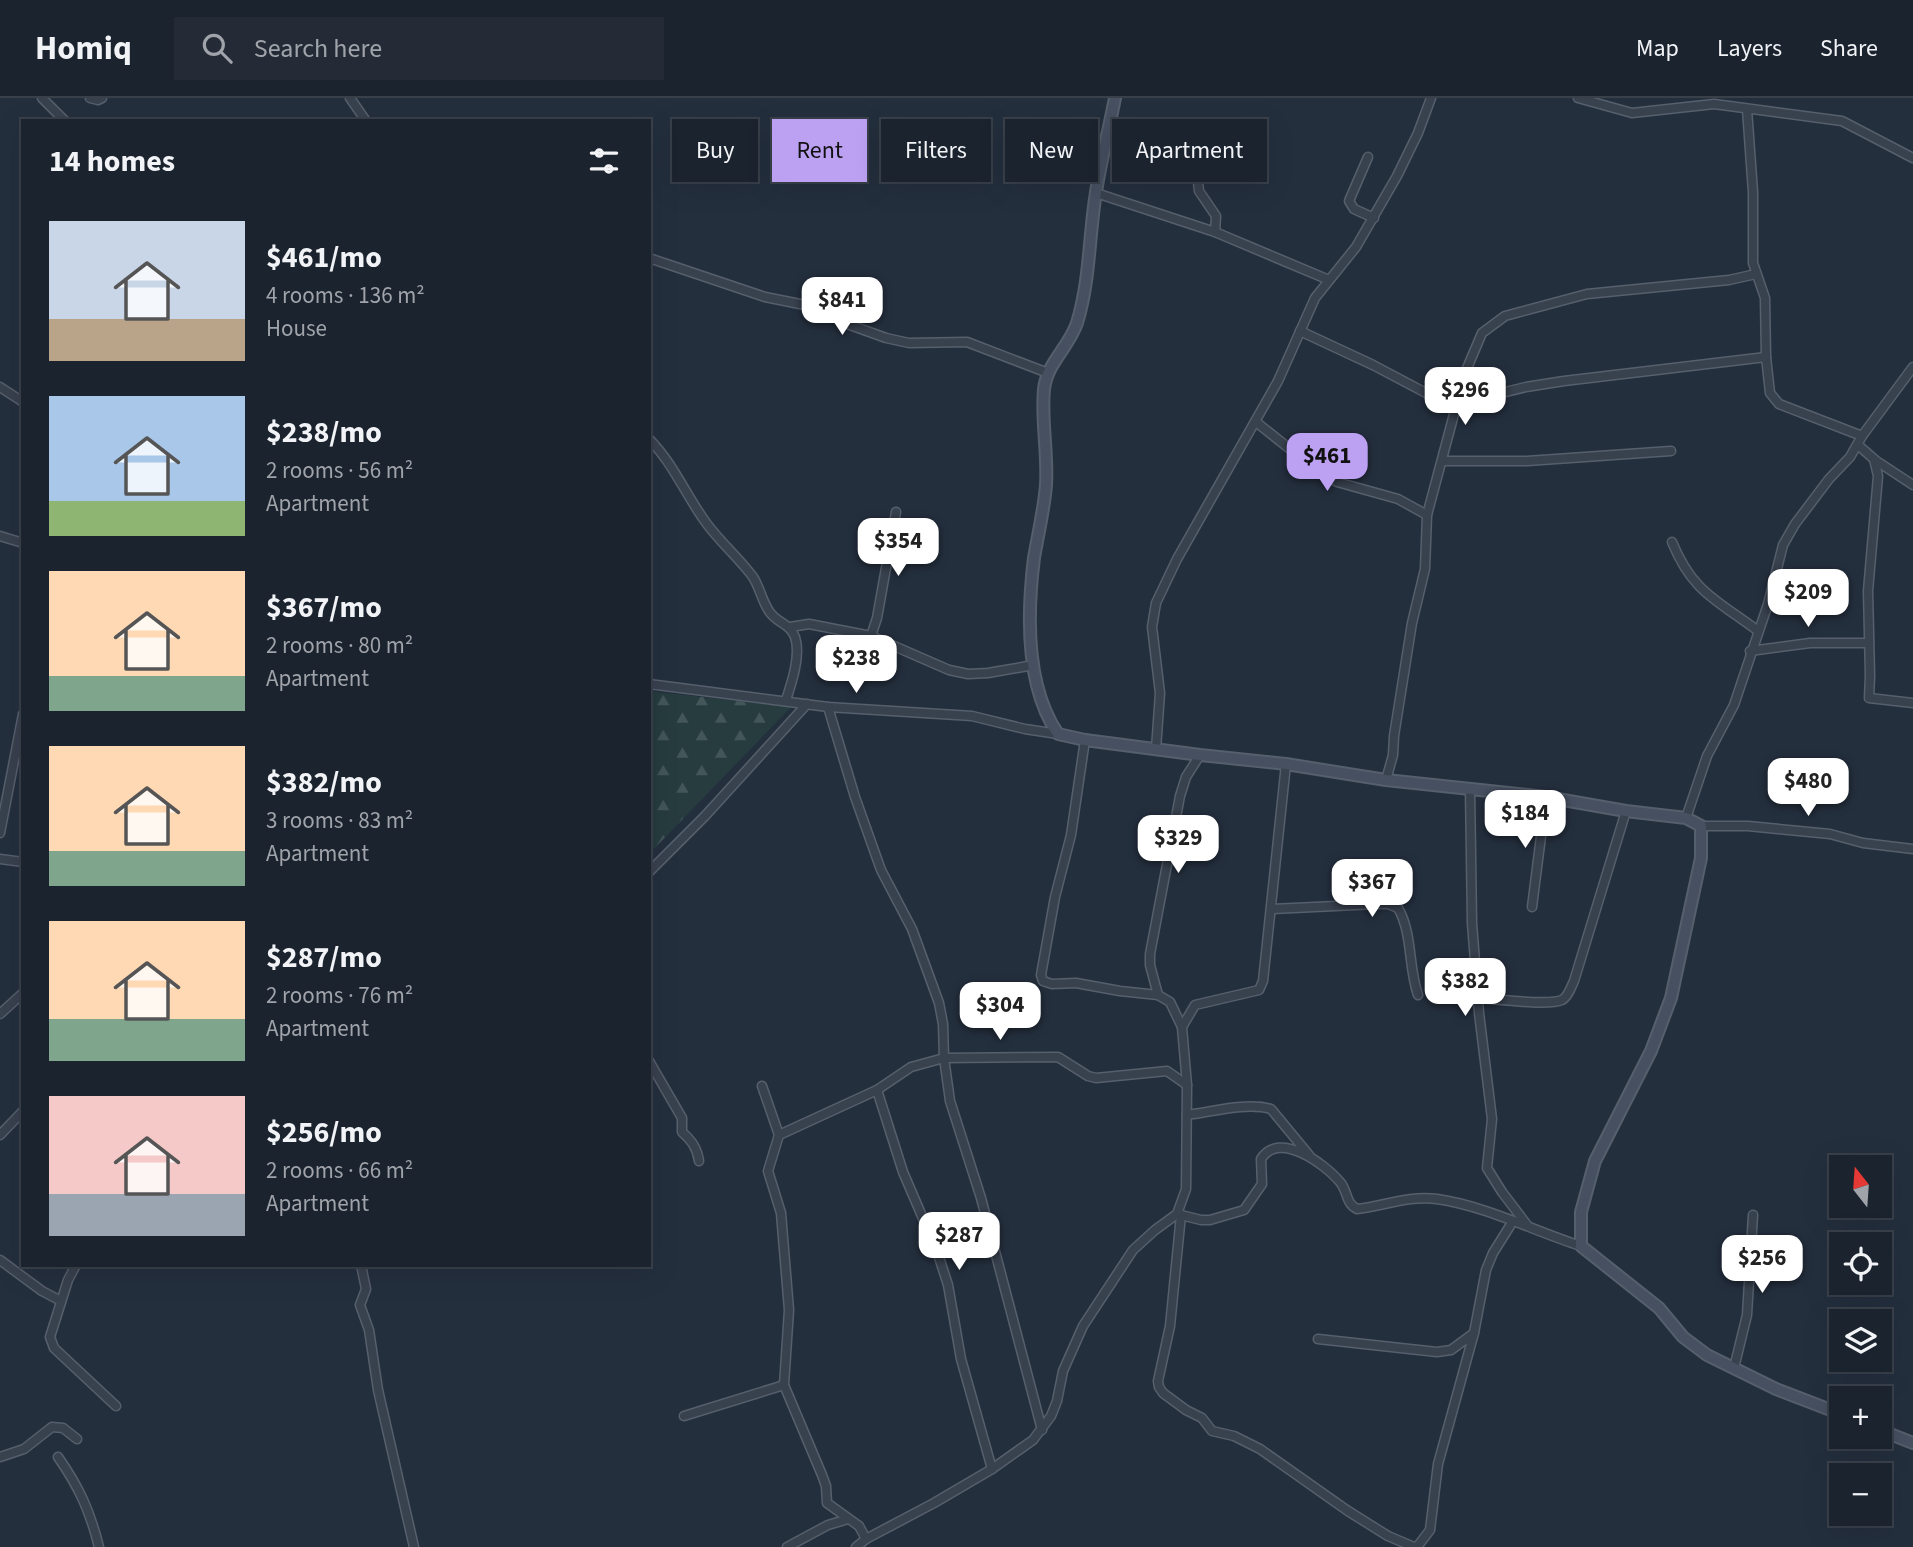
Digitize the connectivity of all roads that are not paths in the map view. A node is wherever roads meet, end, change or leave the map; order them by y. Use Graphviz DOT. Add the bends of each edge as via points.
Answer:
graph roads {
  1 [pos="42,98"];
  2 [pos="90,98"];
  3 [pos="102,98"];
  4 [pos="350,98"];
  5 [pos="1115,98"];
  6 [pos="1431,98"];
  7 [pos="1578,98"];
  8 [pos="1747,109"];
  9 [pos="63,119"];
  10 [pos="365,119"];
  11 [pos="1108,137"];
  12 [pos="1368,157"];
  13 [pos="1913,158"];
  14 [pos="1096,192"];
  15 [pos="1374,218"];
  16 [pos="1215,232"];
  17 [pos="651,259"];
  18 [pos="1756,274"];
  19 [pos="1329,280"];
  20 [pos="1300,331"];
  21 [pos="1766,357"];
  22 [pos="1913,367"];
  23 [pos="1048,373"];
  24 [pos="0,387"];
  25 [pos="21,401"];
  26 [pos="1456,404"];
  27 [pos="1256,422"];
  28 [pos="1862,436"];
  29 [pos="651,441"];
  30 [pos="1858,445"];
  31 [pos="1671,451"];
  32 [pos="1874,459"];
  33 [pos="1442,461"];
  34 [pos="1913,485"];
  35 [pos="896,512"];
  36 [pos="1427,515"];
  37 [pos="0,536"];
  38 [pos="21,542"];
  39 [pos="1672,542"];
  40 [pos="790,627"];
  41 [pos="1758,631"];
  42 [pos="871,636"];
  43 [pos="1869,643"];
  44 [pos="1751,651"];
  45 [pos="1034,665"];
  46 [pos="651,684"];
  47 [pos="786,700"];
  48 [pos="1913,703"];
  49 [pos="807,704"];
  50 [pos="828,707"];
  51 [pos="21,724"];
  52 [pos="1058,734"];
  53 [pos="1085,740"];
  54 [pos="1156,749"];
  55 [pos="1200,755"];
  56 [pos="1286,764"];
  57 [pos="1386,780"];
  58 [pos="1470,788"];
  59 [pos="1546,797"];
  60 [pos="1626,811"];
  61 [pos="1686,818"];
  62 [pos="1701,826"];
  63 [pos="0,833"];
  64 [pos="1913,849"];
  65 [pos="0,859"];
  66 [pos="21,862"];
  67 [pos="651,870"];
  68 [pos="1532,907"];
  69 [pos="1272,909"];
  70 [pos="21,995"];
  71 [pos="1158,995"];
  72 [pos="1418,995"];
  73 [pos="1478,998"];
  74 [pos="0,1014"];
  75 [pos="1182,1027"];
  76 [pos="944,1058"];
  77 [pos="651,1064"];
  78 [pos="1187,1085"];
  79 [pos="762,1086"];
  80 [pos="877,1090"];
  81 [pos="21,1113"];
  82 [pos="1187,1115"];
  83 [pos="0,1135"];
  84 [pos="779,1135"];
  85 [pos="1311,1157"];
  86 [pos="699,1161"];
  87 [pos="1179,1214"];
  88 [pos="1753,1215"];
  89 [pos="1513,1221"];
  90 [pos="1527,1225"];
  91 [pos="1581,1246"];
  92 [pos="0,1260"];
  93 [pos="75,1267"];
  94 [pos="361,1267"];
  95 [pos="61,1301"];
  96 [pos="1474,1333"];
  97 [pos="1318,1339"];
  98 [pos="1734,1368"];
  99 [pos="784,1385"];
  100 [pos="116,1406"];
  101 [pos="1829,1409"];
  102 [pos="684,1416"];
  103 [pos="1042,1430"];
  104 [pos="1892,1435"];
  105 [pos="77,1439"];
  106 [pos="1913,1443"];
  107 [pos="0,1457"];
  108 [pos="58,1457"];
  109 [pos="992,1469"];
  110 [pos="850,1520"];
  111 [pos="866,1539"];
  112 [pos="99,1547"];
  113 [pos="414,1547"];
  114 [pos="788,1547"];
  115 [pos="856,1547"];
  116 [pos="1415,1547"];
  1 -- 9 [label="street"];
  2 -- 3 [label="street"];
  4 -- 10 [label="street"];
  5 -- 11 [label="street"];
  6 -- 15 [label="street"];
  7 -- 8 [label="street" via="1632,113 1714,104"];
  8 -- 13 [label="street" via="1842,121"];
  8 -- 18 [label="street"];
  11 -- 14 [label="street"];
  11 -- 16 [label="street" via="1196,173 1199,191 1216,216"];
  12 -- 15 [label="street" via="1349,201 1354,209"];
  14 -- 16 [label="street"];
  14 -- 23 [label="street" via="1076,326"];
  15 -- 19 [label="street"];
  16 -- 19 [label="street"];
  17 -- 23 [label="street" via="765,297 815,307 886,338 909,343 967,342"];
  18 -- 21 [label="street" via="1765,298"];
  18 -- 26 [label="street" via="1587,294 1506,316 1482,333"];
  19 -- 20 [label="street"];
  20 -- 26 [label="street"];
  20 -- 27 [label="street"];
  21 -- 26 [label="street" via="1564,381"];
  21 -- 28 [label="street" via="1770,393 1779,404"];
  22 -- 28 [label="street"];
  23 -- 45 [label="street" via="1044,390 1045,497 1032,597"];
  24 -- 25 [label="street"];
  26 -- 33 [label="street"];
  27 -- 36 [label="street" via="1337,482 1398,499"];
  27 -- 54 [label="street" via="1156,603 1152,627 1160,693"];
  28 -- 30 [label="street"];
  29 -- 40 [label="street" via="670,463 710,529 753,577 767,610"];
  30 -- 32 [label="street"];
  30 -- 41 [label="street" via="1783,545"];
  31 -- 33 [label="street" via="1527,461"];
  32 -- 34 [label="street"];
  32 -- 43 [label="street" via="1878,476 1868,591"];
  33 -- 36 [label="street"];
  35 -- 42 [label="street"];
  36 -- 57 [label="street" via="1425,569"];
  37 -- 38 [label="street"];
  39 -- 41 [label="street" via="1703,592"];
  40 -- 42 [label="street" via="809,624"];
  40 -- 47 [label="street" via="797,643"];
  41 -- 44 [label="street"];
  42 -- 45 [label="street" via="968,674"];
  43 -- 44 [label="street" via="1810,643"];
  43 -- 48 [label="street" via="1869,698"];
  44 -- 61 [label="street" via="1734,705 1707,756"];
  45 -- 52 [label="street" via="1038,695"];
  46 -- 47 [label="street"];
  47 -- 49 [label="street"];
  49 -- 50 [label="street"];
  49 -- 67 [label="street"];
  50 -- 52 [label="street" via="972,716"];
  50 -- 76 [label="street" via="880,870 912,929 939,1003"];
  51 -- 63 [label="street"];
  52 -- 53 [label="street"];
  53 -- 54 [label="street"];
  53 -- 71 [label="street" via="1071,835 1041,975 1052,984"];
  54 -- 55 [label="street"];
  55 -- 56 [label="street"];
  55 -- 71 [label="street" via="1186,776 1162,884 1150,954"];
  56 -- 57 [label="street"];
  56 -- 69 [label="street"];
  57 -- 58 [label="street"];
  58 -- 59 [label="street"];
  58 -- 73 [label="street"];
  59 -- 60 [label="street"];
  59 -- 68 [label="street"];
  60 -- 61 [label="street"];
  60 -- 73 [label="street" via="1567,996 1546,1001"];
  61 -- 62 [label="street"];
  62 -- 64 [label="street" via="1830,834"];
  62 -- 91 [label="street" via="1701,858 1671,998 1651,1051 1595,1161 1581,1212"];
  65 -- 66 [label="street"];
  69 -- 72 [label="street" via="1378,904 1398,908"];
  69 -- 75 [label="street" via="1259,990 1195,1005"];
  70 -- 74 [label="street"];
  71 -- 75 [label="street" via="1170,1002"];
  73 -- 90 [label="street" via="1492,1119 1487,1168"];
  75 -- 78 [label="street"];
  76 -- 78 [label="street" via="1058,1057 1096,1078 1167,1071"];
  76 -- 80 [label="street" via="911,1067"];
  76 -- 103 [label="street" via="950,1101 981,1198"];
  77 -- 86 [label="street" via="682,1118 682,1132 698,1151"];
  78 -- 82 [label="street"];
  79 -- 84 [label="street"];
  80 -- 84 [label="street"];
  80 -- 109 [label="street" via="903,1172 944,1274 961,1359"];
  81 -- 83 [label="street"];
  82 -- 85 [label="street" via="1271,1109"];
  82 -- 87 [label="street" via="1186,1189"];
  84 -- 99 [label="street" via="768,1171 781,1213 789,1310"];
  85 -- 87 [label="street" via="1288,1148 1269,1149 1261,1159 1262,1184 1244,1210 1210,1220"];
  85 -- 89 [label="street" via="1339,1180 1357,1209 1436,1199"];
  87 -- 103 [label="street" via="1133,1250 1097,1304 1071,1352 1057,1401"];
  87 -- 116 [label="street" via="1170,1326 1158,1381 1163,1393 1202,1418 1212,1431 1260,1448 1348,1511"];
  88 -- 98 [label="street" via="1747,1315"];
  89 -- 90 [label="street"];
  89 -- 96 [label="street" via="1486,1270"];
  90 -- 91 [label="street"];
  91 -- 98 [label="street" via="1659,1308 1683,1337"];
  92 -- 95 [label="street"];
  93 -- 95 [label="street"];
  94 -- 113 [label="street" via="366,1289 360,1305"];
  95 -- 100 [label="street" via="50,1337 54,1348"];
  96 -- 97 [label="street" via="1451,1350 1437,1352"];
  96 -- 116 [label="street" via="1438,1464 1430,1531"];
  98 -- 101 [label="street"];
  99 -- 102 [label="street"];
  99 -- 110 [label="street" via="822,1475 827,1503"];
  103 -- 109 [label="street"];
  104 -- 106 [label="street"];
  105 -- 107 [label="street" via="63,1428 52,1427 24,1449"];
  108 -- 112 [label="street" via="78,1486"];
  109 -- 111 [label="street"];
  110 -- 111 [label="street"];
  110 -- 114 [label="street" via="828,1525"];
  111 -- 115 [label="street"];
}
